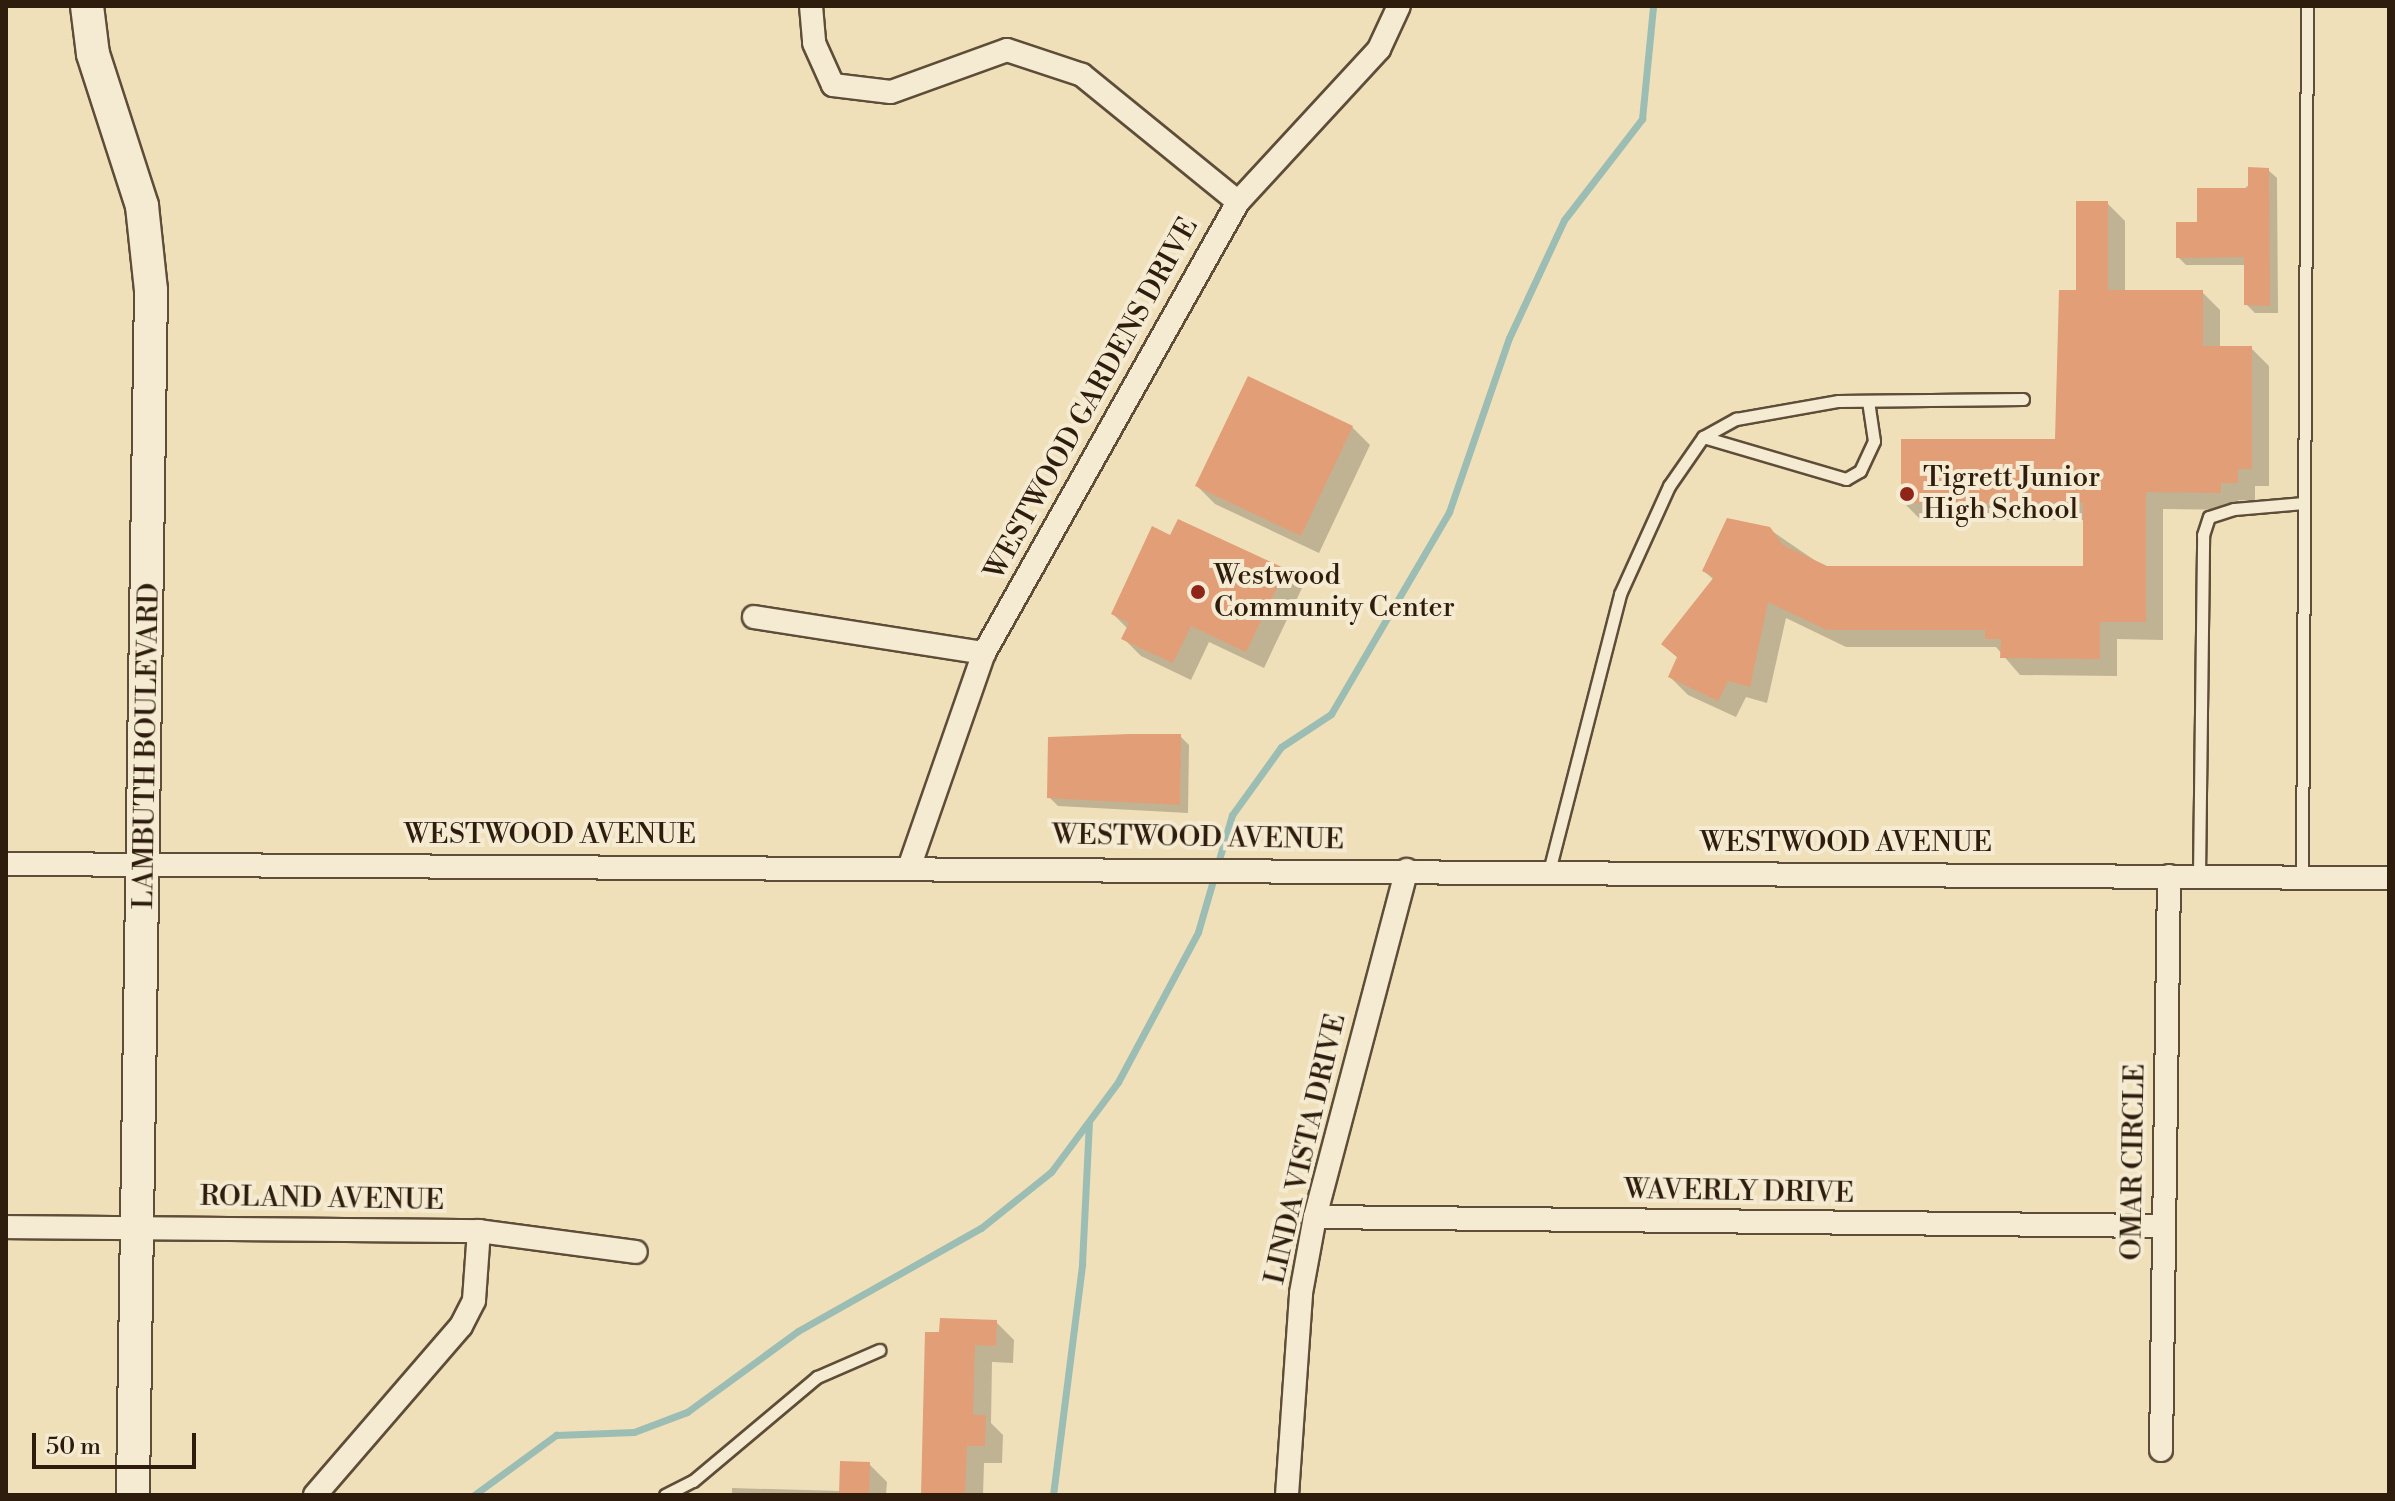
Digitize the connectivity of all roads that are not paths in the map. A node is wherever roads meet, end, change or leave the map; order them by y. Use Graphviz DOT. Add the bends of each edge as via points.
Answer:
graph roads {
  1 [pos="87,6"];
  2 [pos="811,6"];
  3 [pos="1399,6"];
  4 [pos="2307,6"];
  5 [pos="1238,202"];
  6 [pos="2023,399"];
  7 [pos="1868,401"];
  8 [pos="1703,437"];
  9 [pos="2304,503"];
  10 [pos="754,617"];
  11 [pos="984,653"];
  12 [pos="6,864"];
  13 [pos="147,865"];
  14 [pos="910,865"];
  15 [pos="1407,870"];
  16 [pos="1549,871"];
  17 [pos="2169,876"];
  18 [pos="2199,876"];
  19 [pos="2302,877"];
  20 [pos="2389,878"];
  21 [pos="1315,1217"];
  22 [pos="2162,1226"];
  23 [pos="6,1227"];
  24 [pos="141,1227"];
  25 [pos="479,1231"];
  26 [pos="636,1252"];
  27 [pos="879,1350"];
  28 [pos="2161,1450"];
  29 [pos="133,1495"];
  30 [pos="315,1495"];
  31 [pos="665,1495"];
  32 [pos="1287,1495"];
  1 -- 13 [label="street, LAMBUTH BOULEVARD" via="93,54 142,206 151,290"];
  2 -- 5 [label="street" via="814,43 833,85 891,92 1007,50 1082,75"];
  3 -- 5 [label="street, WESTWOOD GARDENS DRIVE" via="1379,49"];
  4 -- 9 [label="lane"];
  5 -- 11 [label="street, WESTWOOD GARDENS DRIVE"];
  6 -- 7 [label="lane"];
  7 -- 8 [label="lane" via="1776,408"];
  7 -- 8 [label="lane" via="1874,441 1860,471 1846,479"];
  8 -- 16 [label="lane" via="1669,486 1620,594"];
  9 -- 18 [label="lane" via="2234,509 2209,517 2203,535"];
  9 -- 19 [label="lane"];
  10 -- 11 [label="street"];
  11 -- 14 [label="street, WESTWOOD GARDENS DRIVE"];
  12 -- 13 [label="street, WESTWOOD AVENUE"];
  13 -- 14 [label="street, WESTWOOD AVENUE"];
  13 -- 24 [label="street, LAMBUTH BOULEVARD"];
  14 -- 15 [label="street, WESTWOOD AVENUE"];
  15 -- 16 [label="street, WESTWOOD AVENUE"];
  15 -- 21 [label="street, LINDA VISTA DRIVE"];
  16 -- 17 [label="street, WESTWOOD AVENUE"];
  17 -- 18 [label="street, WESTWOOD AVENUE"];
  17 -- 22 [label="street, OMAR CIRCLE"];
  18 -- 19 [label="street, WESTWOOD AVENUE"];
  19 -- 20 [label="street, WESTWOOD AVENUE"];
  21 -- 22 [label="street, WAVERLY DRIVE"];
  21 -- 32 [label="street, LINDA VISTA DRIVE" via="1301,1293"];
  22 -- 28 [label="street, OMAR CIRCLE"];
  23 -- 24 [label="street, ROLAND AVENUE"];
  24 -- 25 [label="street, ROLAND AVENUE"];
  24 -- 29 [label="street, LAMBUTH BOULEVARD"];
  25 -- 26 [label="street, ROLAND AVENUE"];
  25 -- 30 [label="street" via="474,1300 461,1326"];
  27 -- 31 [label="lane" via="817,1377 693,1481"];
}
